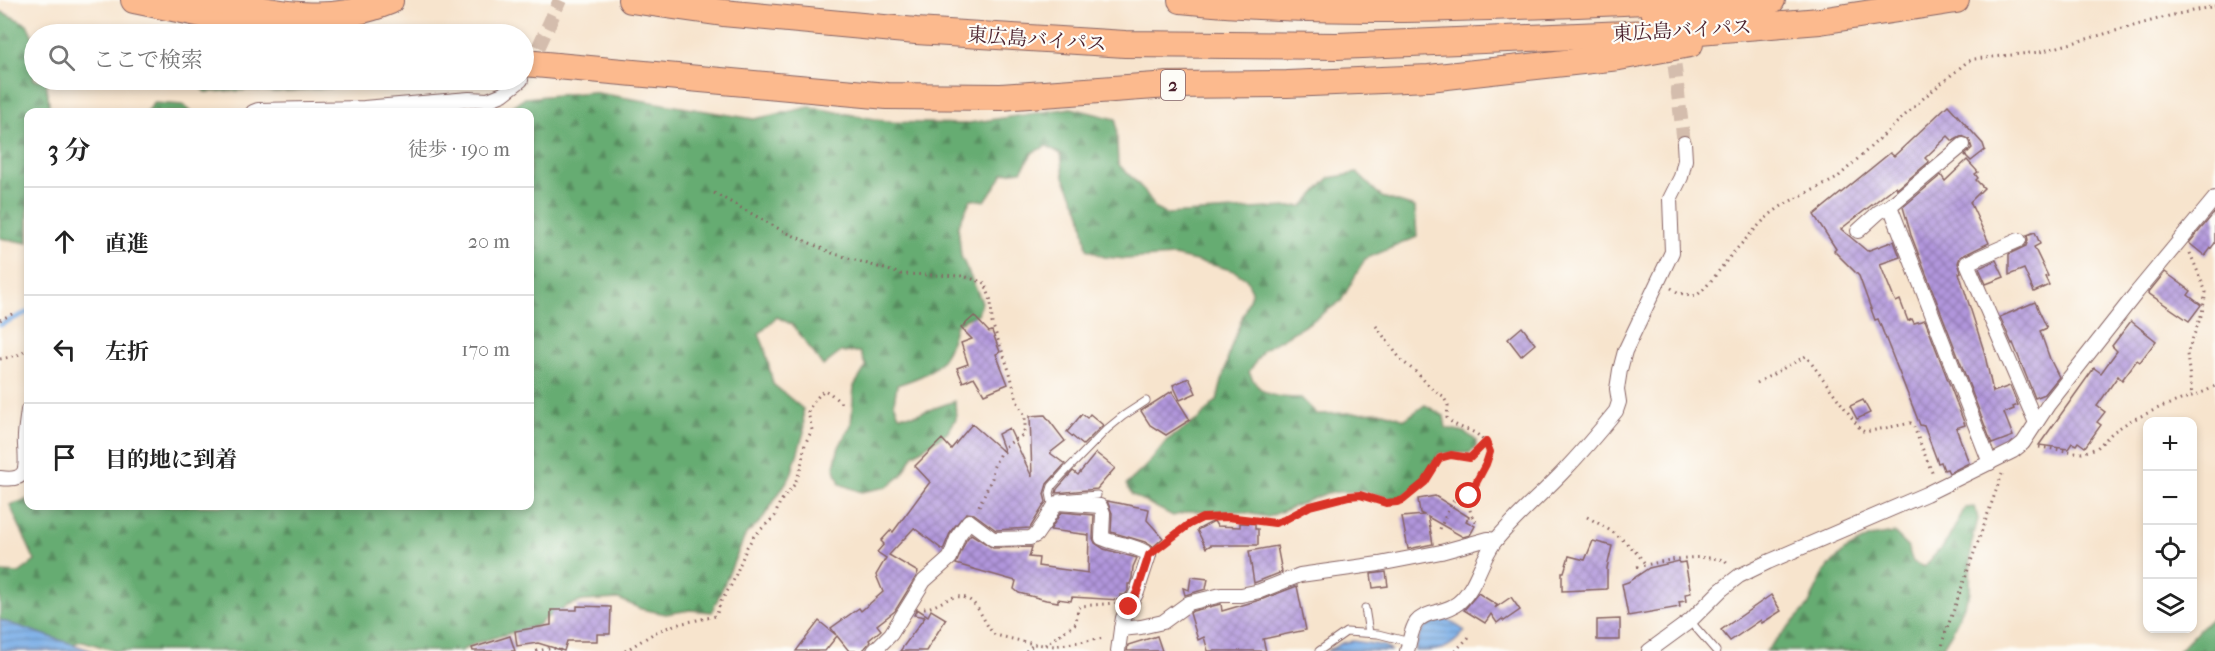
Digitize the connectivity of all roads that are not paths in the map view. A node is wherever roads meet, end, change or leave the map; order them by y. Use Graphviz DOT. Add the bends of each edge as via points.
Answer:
graph roads {
  1 [pos="134,0"];
  2 [pos="213,0"];
  3 [pos="632,0"];
  4 [pos="1181,0"];
  5 [pos="1673,0"];
  6 [pos="1772,0"];
  7 [pos="1956,0"];
  8 [pos="390,1"];
  9 [pos="1821,21"];
  10 [pos="250,24"];
  11 [pos="1443,42"];
  12 [pos="534,75"];
  13 [pos="507,90"];
  14 [pos="383,108"];
  15 [pos="1684,143"];
  16 [pos="1963,145"];
  17 [pos="2215,198"];
  18 [pos="1890,206"];
  19 [pos="1858,231"];
  20 [pos="2019,240"];
  21 [pos="1146,401"];
  22 [pos="2036,423"];
  23 [pos="1990,463"];
  24 [pos="24,471"];
  25 [pos="0,478"];
  26 [pos="1096,495"];
  27 [pos="1052,504"];
  28 [pos="1492,540"];
  29 [pos="1365,608"];
  30 [pos="1690,621"];
  31 [pos="1120,632"];
  32 [pos="1369,633"];
  33 [pos="1408,646"];
  34 [pos="874,651"];
  35 [pos="1118,651"];
  36 [pos="1319,651"];
  37 [pos="1649,651"];
  38 [pos="1716,651"];
  1 -- 10 [label="highway"];
  2 -- 8 [label="highway" via="306,16 338,16"];
  3 -- 11 [label="highway, 東広島バイパス / 2" via="723,13 916,31 1125,44 1337,46"];
  4 -- 5 [label="highway" via="1319,9"];
  6 -- 11 [label="highway, 東広島バイパス / 2"];
  7 -- 9 [label="highway, 東広島バイパス / 2"];
  9 -- 11 [label="highway, 東広島バイパス / 2" via="1699,31"];
  9 -- 12 [label="highway, 2" via="1619,57 1429,78 1169,85 1001,97 887,96"];
  13 -- 14 [label="street" via="488,100"];
  15 -- 28 [label="street" via="1681,177 1670,199 1672,252 1625,351 1616,411 1562,473"];
  16 -- 18 [label="street"];
  17 -- 22 [label="street" via="2137,291"];
  18 -- 19 [label="street"];
  18 -- 23 [label="street"];
  20 -- 22 [label="street" via="1967,263"];
  21 -- 27 [label="lane" via="1115,422 1052,486"];
  22 -- 23 [label="street" via="2018,447"];
  23 -- 30 [label="street" via="1768,562 1721,590"];
  24 -- 25 [label="street" via="12,479"];
  26 -- 27 [label="lane" via="1071,496"];
  27 -- 31 [label="street" via="1100,506 1102,538 1149,555"];
  27 -- 34 [label="street" via="1036,535 1030,538 993,539 969,521 950,558 924,581 891,634"];
  28 -- 31 [label="street" via="1398,561 1300,574 1260,591 1189,603 1163,622"];
  28 -- 33 [label="street" via="1477,579 1458,604 1415,622"];
  29 -- 32 [label="lane"];
  30 -- 37 [label="street"];
  30 -- 38 [label="lane"];
  31 -- 35 [label="street"];
  32 -- 33 [label="lane" via="1397,638"];
  32 -- 36 [label="lane" via="1346,632"];
}
